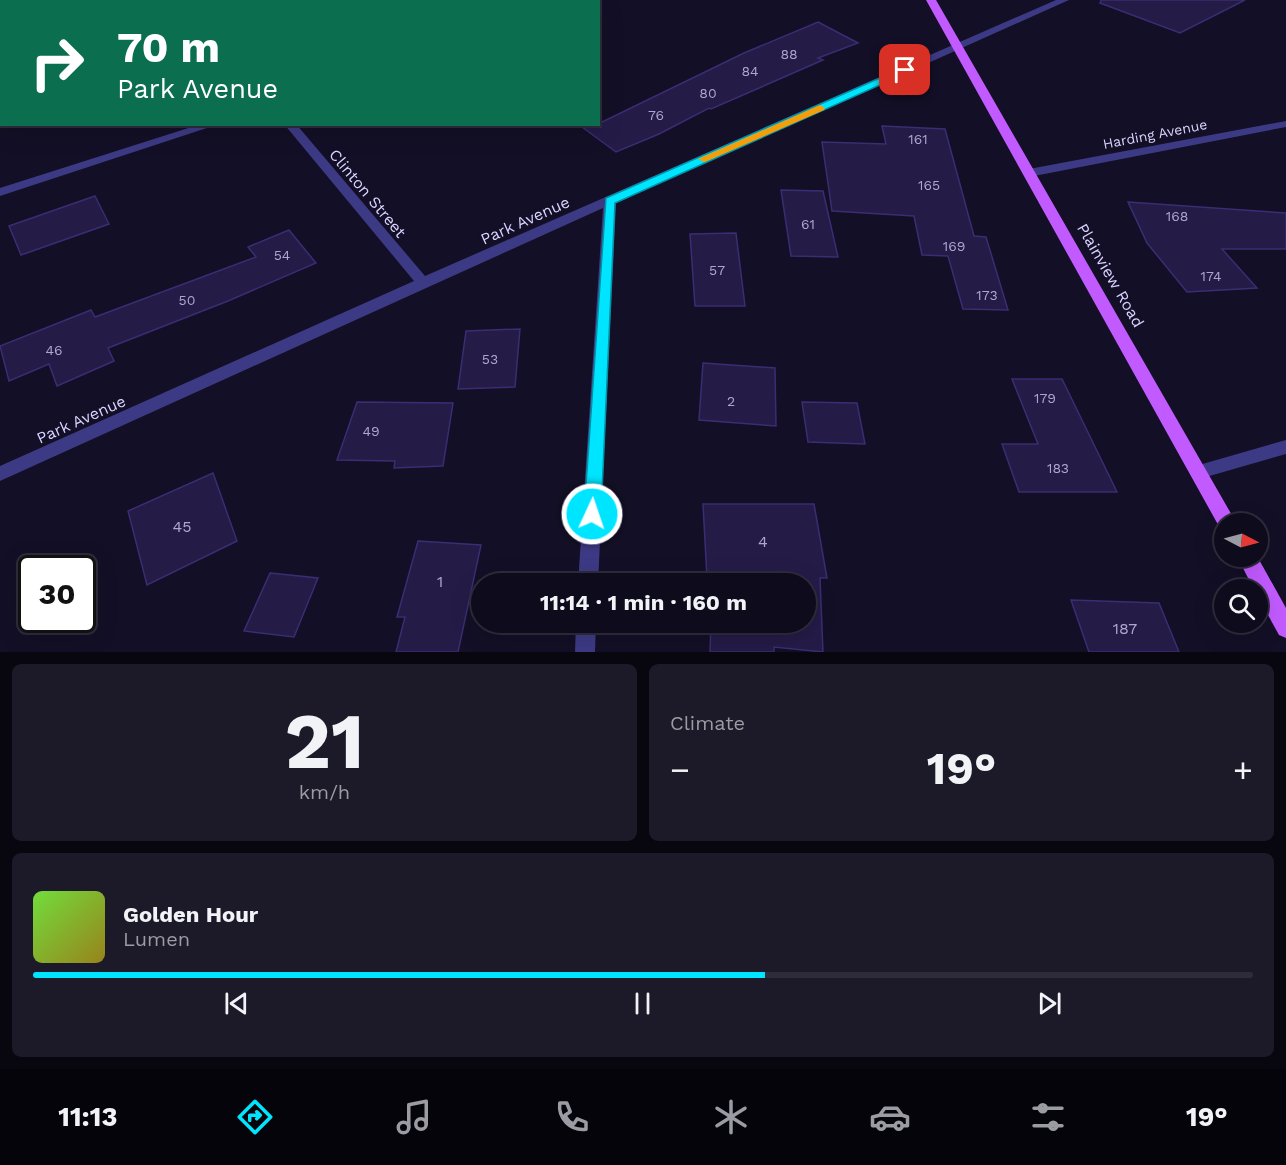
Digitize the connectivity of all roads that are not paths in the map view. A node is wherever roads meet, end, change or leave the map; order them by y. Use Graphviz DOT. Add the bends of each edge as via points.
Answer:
graph roads {
  1 [pos="931,0"];
  2 [pos="1064,0"];
  3 [pos="957,47"];
  4 [pos="1286,124"];
  5 [pos="208,126"];
  6 [pos="291,126"];
  7 [pos="1029,173"];
  8 [pos="0,192"];
  9 [pos="610,201"];
  10 [pos="423,283"];
  11 [pos="1286,447"];
  12 [pos="1199,472"];
  13 [pos="0,474"];
  14 [pos="1222,513"];
  15 [pos="1252,567"];
  16 [pos="589,573"];
  17 [pos="1286,628"];
  18 [pos="586,633"];
  19 [pos="585,652"];
  1 -- 3 [label="main road, Plainview Road"];
  2 -- 3 [label="street, Park Avenue"];
  3 -- 7 [label="main road, Plainview Road"];
  3 -- 9 [label="street, Park Avenue"];
  4 -- 7 [label="street, Harding Avenue"];
  5 -- 8 [label="street"];
  6 -- 10 [label="street, Clinton Street"];
  7 -- 12 [label="main road, Plainview Road"];
  9 -- 10 [label="street, Park Avenue"];
  9 -- 16 [label="street"];
  10 -- 13 [label="street, Park Avenue"];
  11 -- 12 [label="street"];
  12 -- 14 [label="main road, Plainview Road"];
  15 -- 17 [label="main road"];
  18 -- 19 [label="street"];
}
